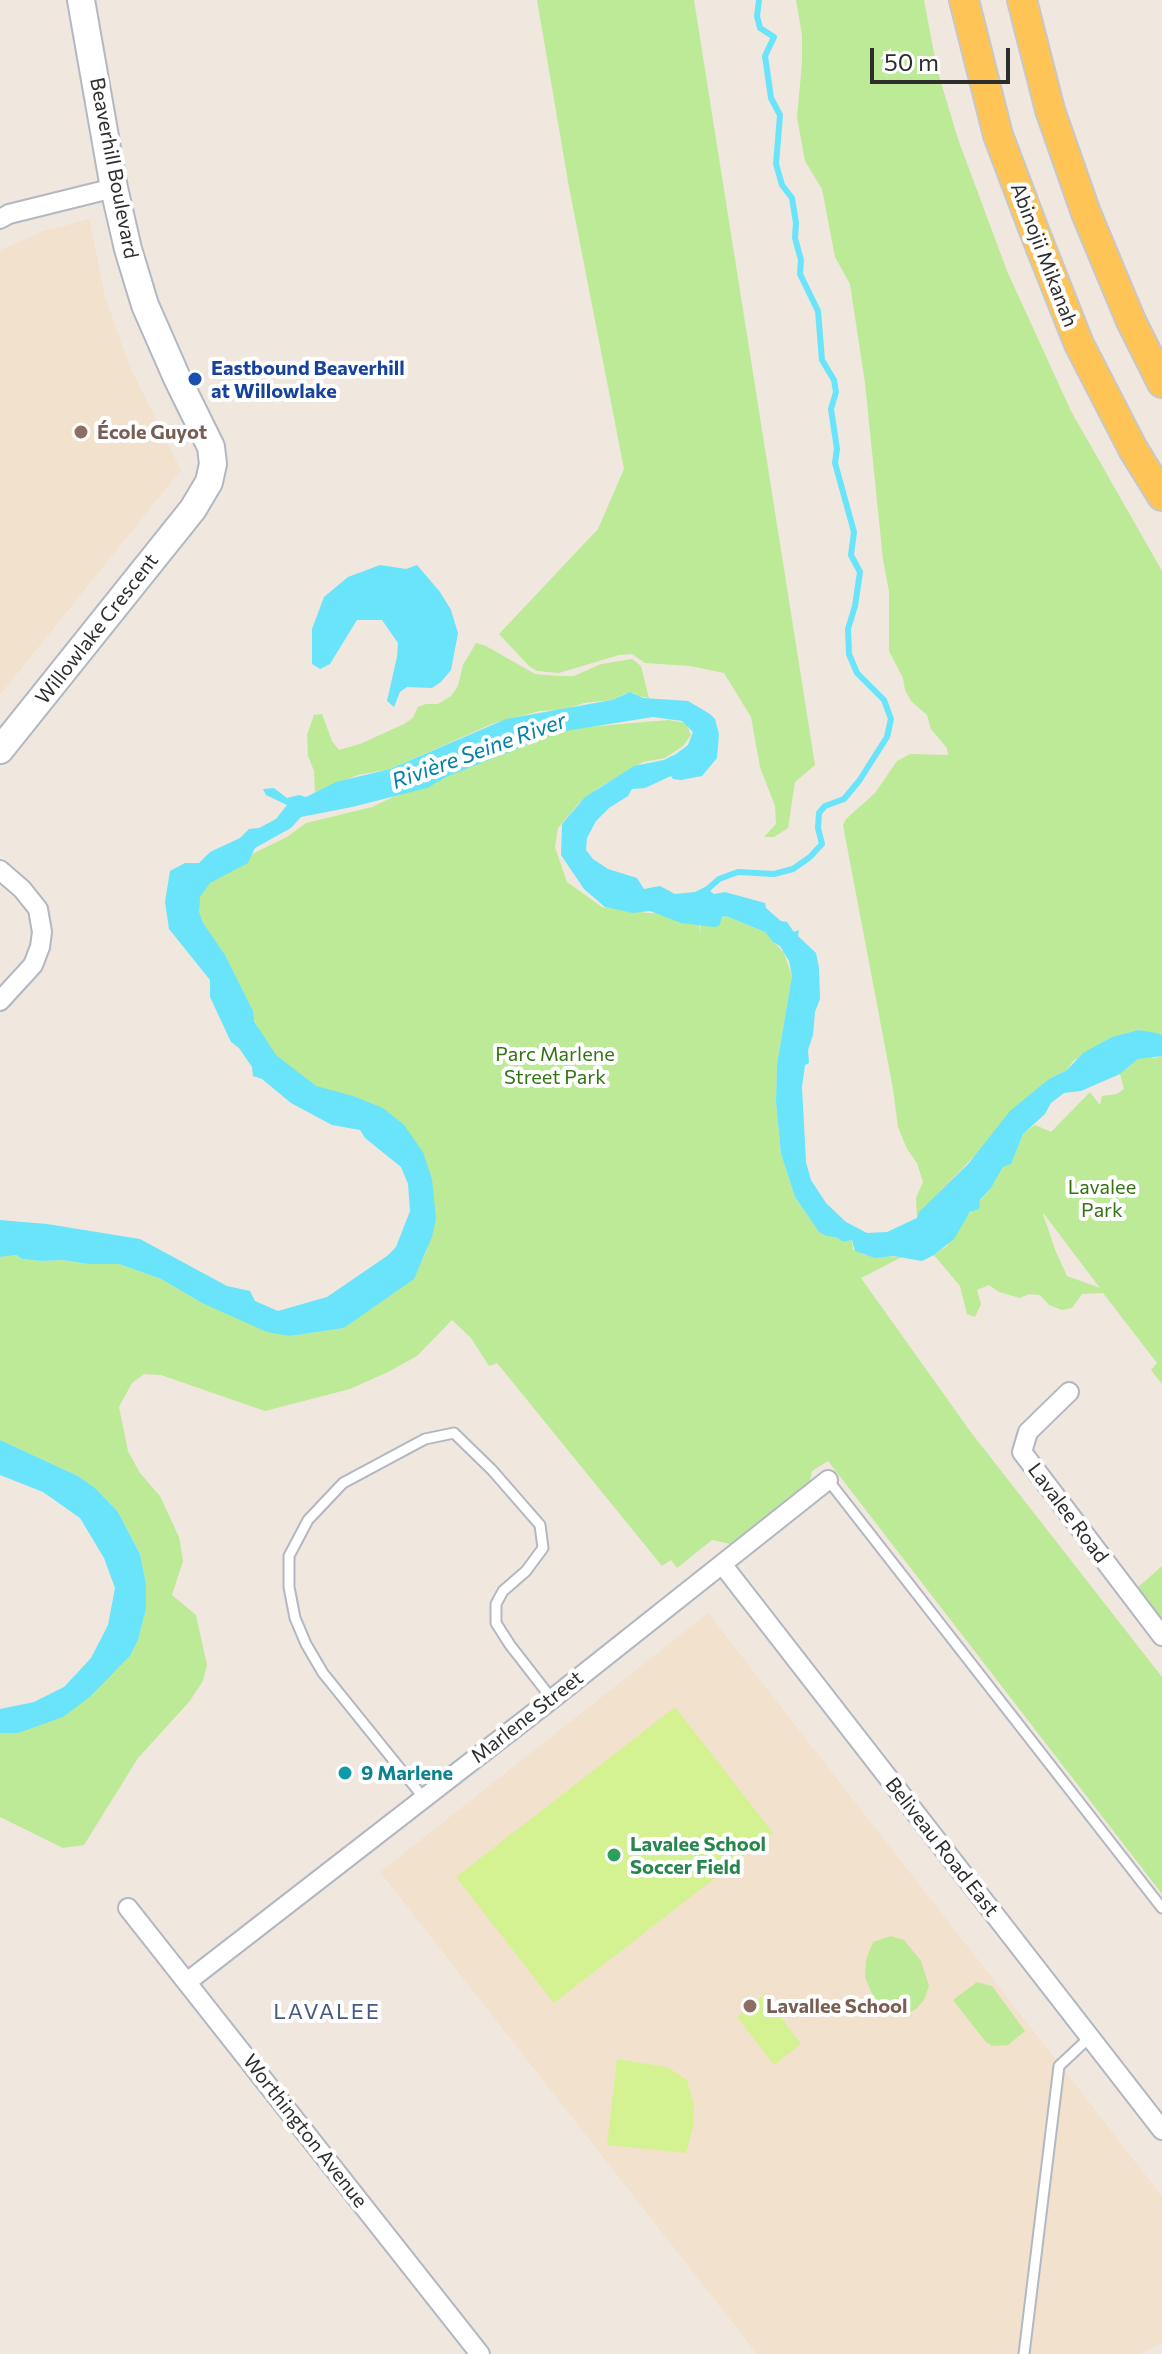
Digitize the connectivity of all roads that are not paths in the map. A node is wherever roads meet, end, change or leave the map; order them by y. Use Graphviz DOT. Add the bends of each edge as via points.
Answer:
graph roads {
  1 [pos="81,0"];
  2 [pos="964,0"];
  3 [pos="1022,1"];
  4 [pos="114,188"];
  5 [pos="0,219"];
  6 [pos="1162,383"];
  7 [pos="1162,496"];
  8 [pos="193,509"];
  9 [pos="0,750"];
  10 [pos="0,870"];
  11 [pos="0,1001"];
  12 [pos="1069,1392"];
  13 [pos="828,1480"];
  14 [pos="722,1564"];
  15 [pos="1162,1636"];
  16 [pos="552,1699"];
  17 [pos="423,1797"];
  18 [pos="128,1908"];
  19 [pos="1162,1908"];
  20 [pos="187,1982"];
  21 [pos="1090,2037"];
  22 [pos="1162,2130"];
  23 [pos="480,2354"];
  24 [pos="1024,2354"];
  1 -- 4 [label="street, Beaverhill Boulevard"];
  2 -- 7 [label="main road, Abinojii Mikanah" via="998,135 1079,344"];
  3 -- 6 [label="main road" via="1050,110 1086,213"];
  4 -- 5 [label="street"];
  4 -- 8 [label="street, Beaverhill Boulevard" via="145,305 211,447 209,482"];
  8 -- 9 [label="street, Willowlake Crescent"];
  10 -- 11 [label="street" via="38,909 42,932 33,965"];
  12 -- 15 [label="street, Lavalee Road" via="1028,1432 1022,1452"];
  13 -- 14 [label="street, Marlene Street"];
  13 -- 19 [label="lane"];
  14 -- 16 [label="street, Marlene Street"];
  14 -- 21 [label="street, Beliveau Road East"];
  16 -- 17 [label="street, Marlene Street"];
  16 -- 17 [label="lane" via="496,1623 496,1604 503,1591 543,1548 540,1525 492,1470 454,1433 425,1439 343,1483 308,1520 289,1556 295,1618 323,1673"];
  17 -- 20 [label="street, Marlene Street"];
  18 -- 20 [label="street, Worthington Avenue"];
  20 -- 23 [label="street, Worthington Avenue"];
  21 -- 22 [label="street, Beliveau Road East"];
  21 -- 24 [label="lane" via="1059,2066"];
}
